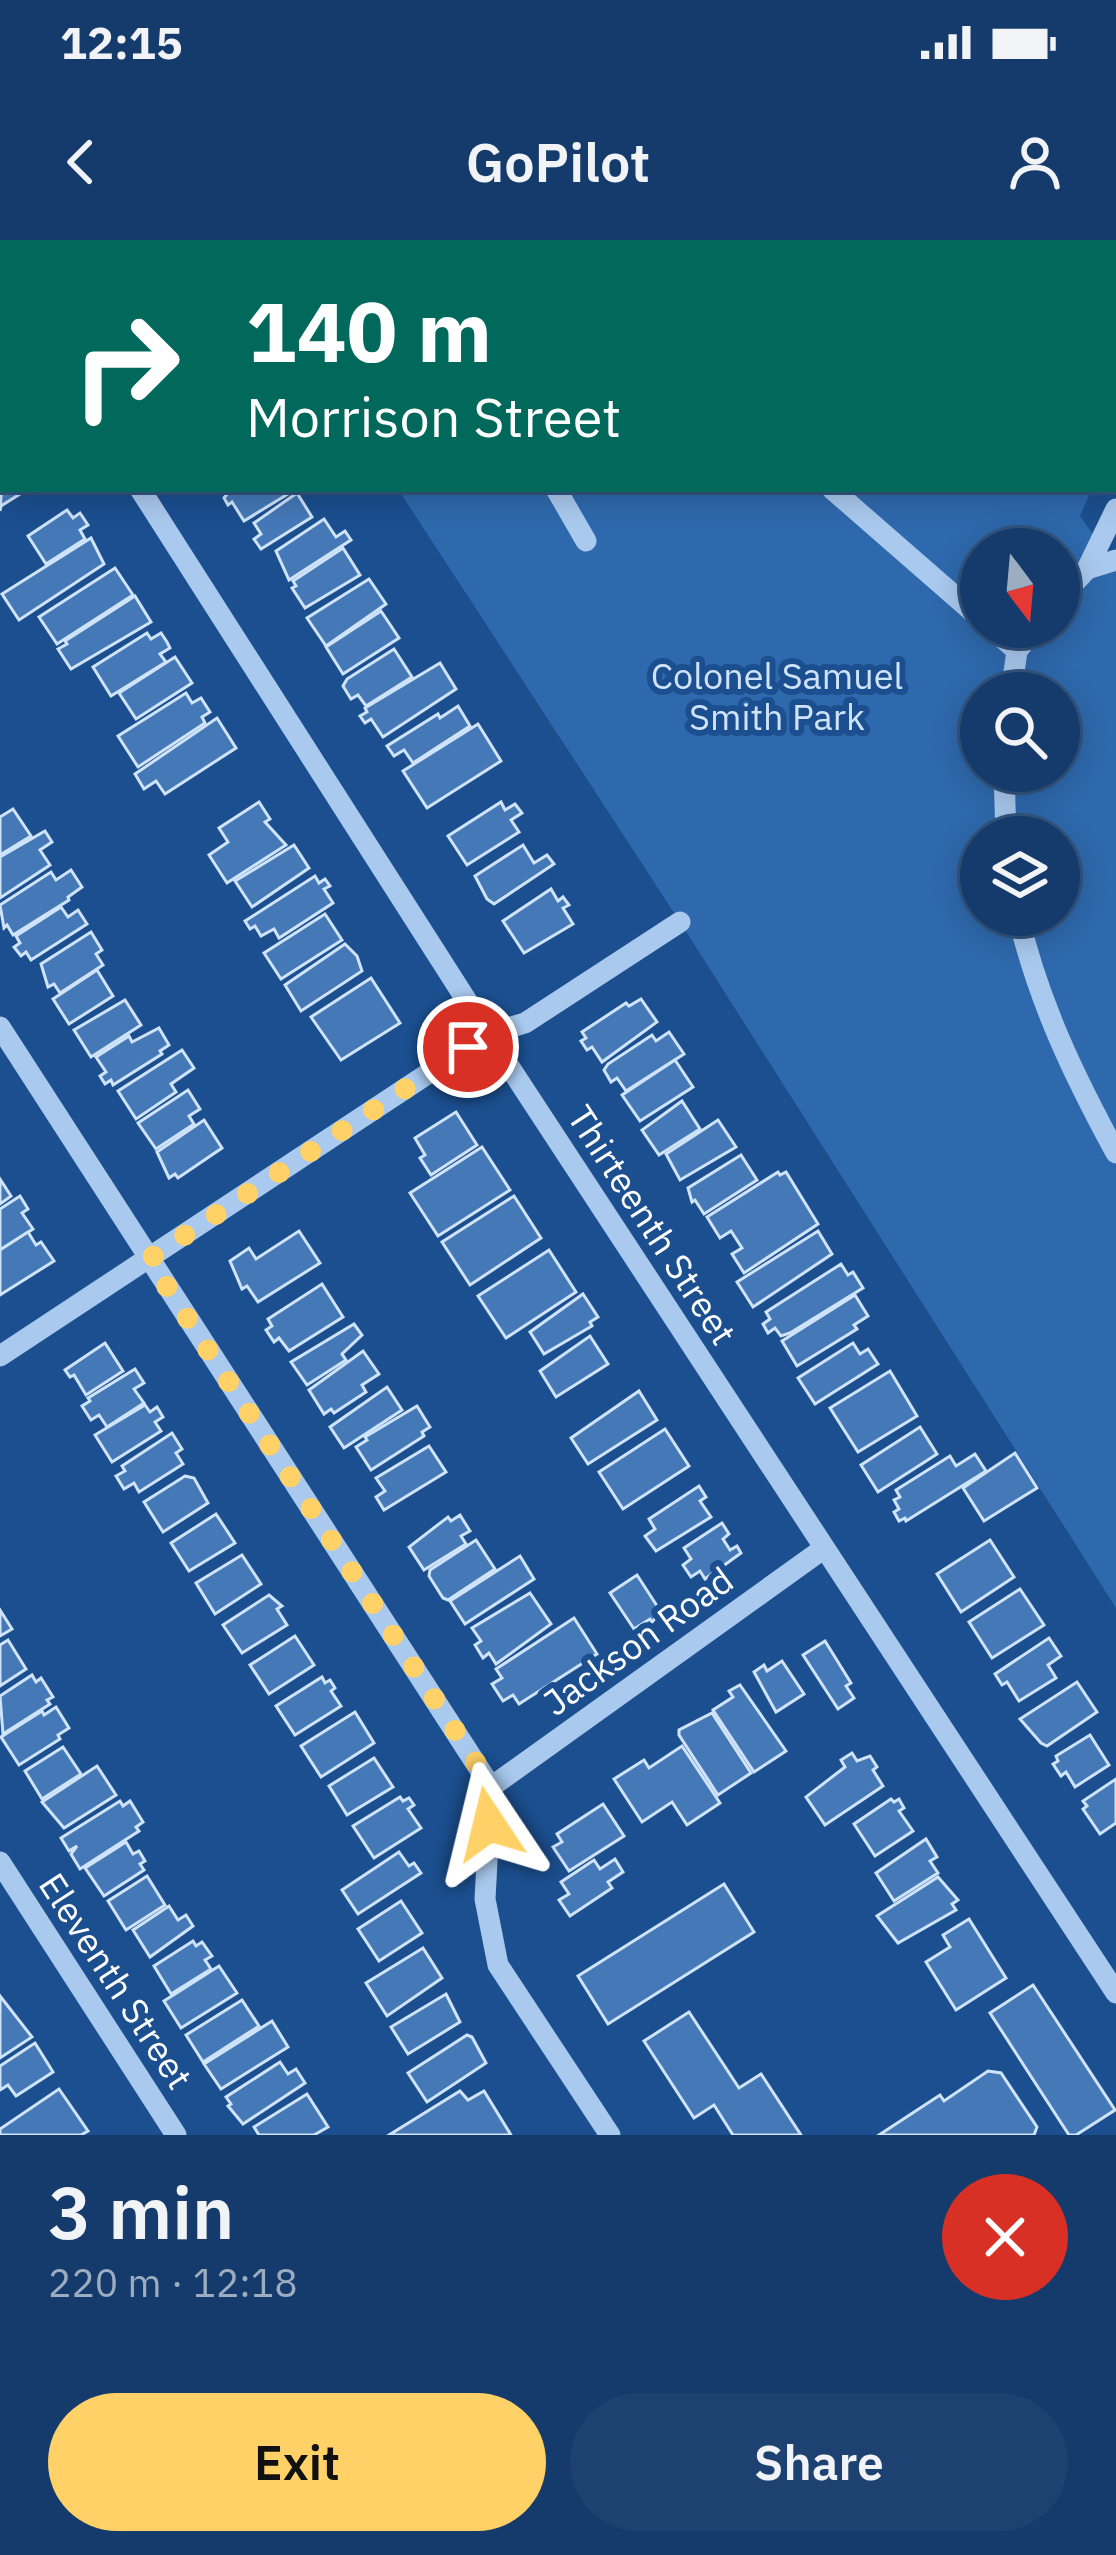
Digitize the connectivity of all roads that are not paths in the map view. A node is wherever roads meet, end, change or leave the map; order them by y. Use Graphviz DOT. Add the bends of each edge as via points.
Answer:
graph roads {
  1 [pos="142,492"];
  2 [pos="558,492"];
  3 [pos="835,492"];
  4 [pos="1116,509"];
  5 [pos="586,542"];
  6 [pos="1116,560"];
  7 [pos="1087,569"];
  8 [pos="1080,576"];
  9 [pos="960,601"];
  10 [pos="1014,648"];
  11 [pos="1020,648"];
  12 [pos="1018,651"];
  13 [pos="1014,672"];
  14 [pos="680,922"];
  15 [pos="1023,936"];
  16 [pos="0,1027"];
  17 [pos="488,1034"];
  18 [pos="1116,1153"];
  19 [pos="149,1259"];
  20 [pos="0,1356"];
  21 [pos="824,1549"];
  22 [pos="491,1786"];
  23 [pos="0,1862"];
  24 [pos="1116,1994"];
  25 [pos="176,2135"];
  26 [pos="610,2135"];
  1 -- 17 [label="street, Thirteenth Street"];
  2 -- 5 [label="street"];
  3 -- 9 [label="street"];
  4 -- 7 [label="street"];
  6 -- 7 [label="street"];
  7 -- 8 [label="street"];
  10 -- 12 [label="street"];
  11 -- 12 [label="street"];
  12 -- 13 [label="street"];
  14 -- 17 [label="street" via="525,1023"];
  15 -- 18 [label="street" via="1060,1047"];
  16 -- 19 [label="street"];
  17 -- 19 [label="street"];
  17 -- 21 [label="street, Thirteenth Street"];
  19 -- 20 [label="street"];
  19 -- 22 [label="street"];
  21 -- 22 [label="street, Jackson Road"];
  21 -- 24 [label="street, Thirteenth Street"];
  22 -- 26 [label="street" via="485,1899 498,1965"];
  23 -- 25 [label="street, Eleventh Street"];
}
